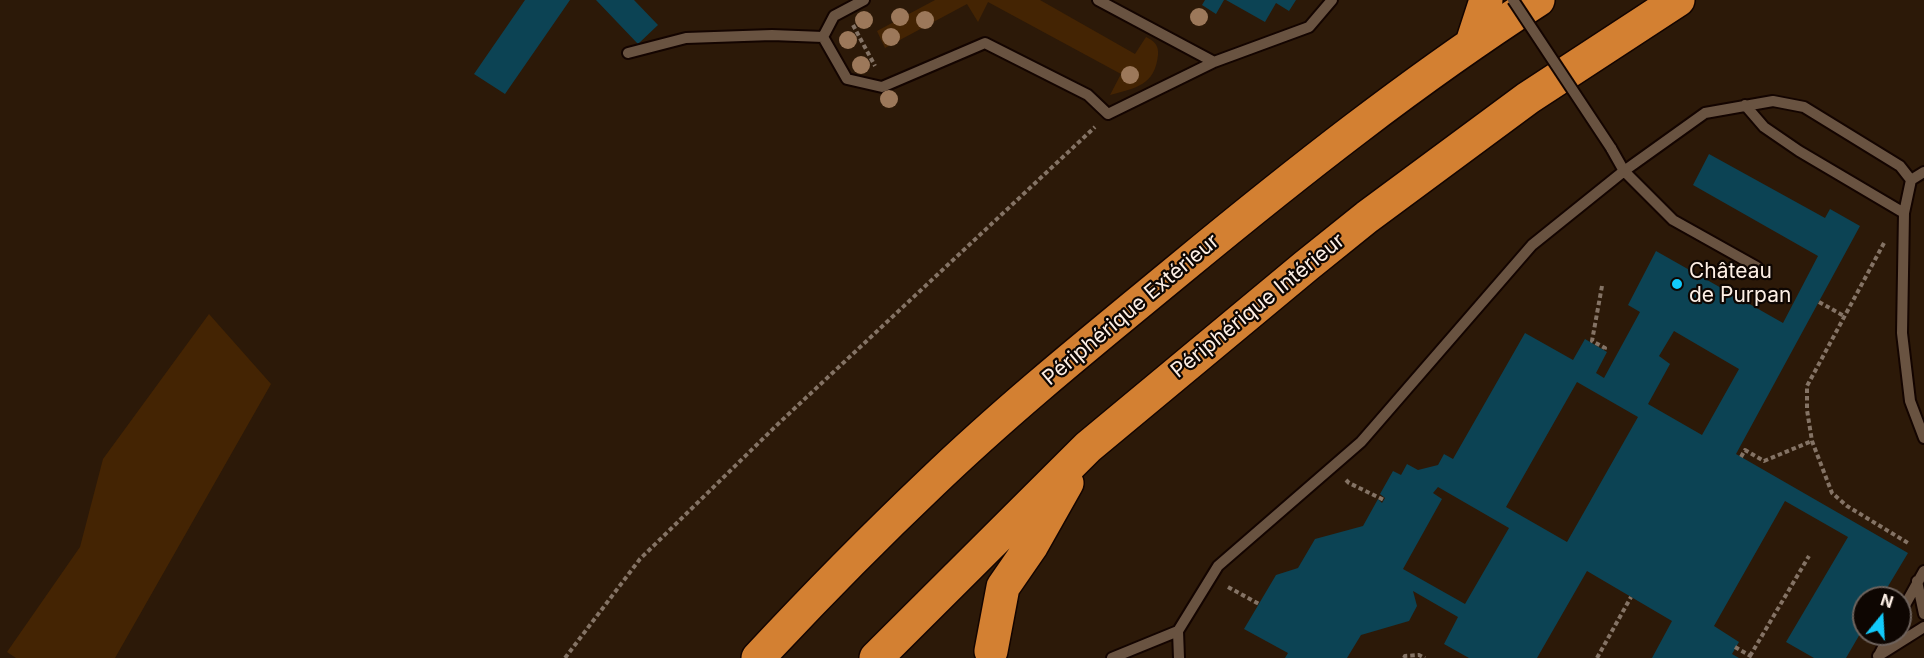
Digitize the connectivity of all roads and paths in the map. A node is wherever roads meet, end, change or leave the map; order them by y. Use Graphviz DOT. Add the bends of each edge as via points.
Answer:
graph roads {
  1 [pos="864,0"];
  2 [pos="1098,0"];
  3 [pos="1332,0"];
  4 [pos="1486,0"];
  5 [pos="1513,0"];
  6 [pos="1538,0"];
  7 [pos="1678,0"];
  8 [pos="845,10"];
  9 [pos="823,37"];
  10 [pos="1472,43"];
  11 [pos="628,52"];
  12 [pos="1214,62"];
  13 [pos="886,85"];
  14 [pos="1745,105"];
  15 [pos="1108,114"];
  16 [pos="1624,171"];
  17 [pos="1924,172"];
  18 [pos="1911,180"];
  19 [pos="1904,213"];
  20 [pos="1756,267"];
  21 [pos="1602,286"];
  22 [pos="1819,302"];
  23 [pos="1844,316"];
  24 [pos="1604,350"];
  25 [pos="1924,438"];
  26 [pos="1812,441"];
  27 [pos="1088,447"];
  28 [pos="1741,457"];
  29 [pos="1335,465"];
  30 [pos="1384,500"];
  31 [pos="1908,543"];
  32 [pos="1809,555"];
  33 [pos="1921,576"];
  34 [pos="1211,577"];
  35 [pos="1912,592"];
  36 [pos="1631,597"];
  37 [pos="1259,604"];
  38 [pos="1924,614"];
  39 [pos="1924,627"];
  40 [pos="1178,631"];
  41 [pos="1735,647"];
  42 [pos="990,656"];
  43 [pos="1752,657"];
  44 [pos="1877,657"];
  45 [pos="565,658"];
  46 [pos="758,658"];
  47 [pos="876,658"];
  48 [pos="1112,658"];
  49 [pos="1179,658"];
  50 [pos="1404,658"];
  51 [pos="1425,658"];
  52 [pos="1597,658"];
  1 -- 8 [label="lane"];
  2 -- 12 [label="lane"];
  3 -- 12 [label="lane" via="1309,27"];
  4 -- 10 [label="highway"];
  5 -- 16 [label="lane, bridge"];
  6 -- 10 [label="highway, Périphérique Extérieur"];
  7 -- 27 [label="highway, Périphérique Intérieur" via="1528,98 1367,217"];
  8 -- 9 [label="lane" via="834,16"];
  8 -- 13 [label="path"];
  9 -- 11 [label="lane" via="686,38"];
  9 -- 13 [label="lane" via="847,79"];
  10 -- 46 [label="highway, Périphérique Extérieur" via="1258,204 1075,355 932,482"];
  12 -- 15 [label="lane"];
  13 -- 15 [label="lane" via="985,43 1088,95"];
  14 -- 16 [label="lane" via="1705,113"];
  14 -- 18 [label="lane" via="1773,101 1804,107 1900,166"];
  14 -- 19 [label="lane" via="1764,127 1799,151"];
  15 -- 45 [label="path" via="640,559"];
  16 -- 20 [label="lane" via="1673,220"];
  16 -- 29 [label="lane" via="1532,245 1361,442"];
  17 -- 18 [label="lane"];
  18 -- 19 [label="lane"];
  19 -- 23 [label="path" via="1878,251"];
  19 -- 25 [label="lane" via="1902,337 1910,401"];
  21 -- 24 [label="path" via="1592,341"];
  22 -- 23 [label="path"];
  23 -- 26 [label="path" via="1807,386"];
  26 -- 28 [label="path" via="1764,461 1745,450"];
  26 -- 31 [label="path" via="1832,493"];
  27 -- 42 [label="highway" via="1003,587"];
  27 -- 47 [label="highway, Périphérique Intérieur"];
  29 -- 30 [label="path" via="1349,483"];
  29 -- 34 [label="lane" via="1218,566"];
  32 -- 43 [label="path"];
  33 -- 35 [label="lane"];
  33 -- 38 [label="lane"];
  34 -- 37 [label="path"];
  34 -- 40 [label="lane"];
  36 -- 52 [label="path"];
  39 -- 44 [label="lane"];
  40 -- 48 [label="lane"];
  40 -- 49 [label="lane"];
  41 -- 43 [label="path"];
  50 -- 51 [label="path"];
}
